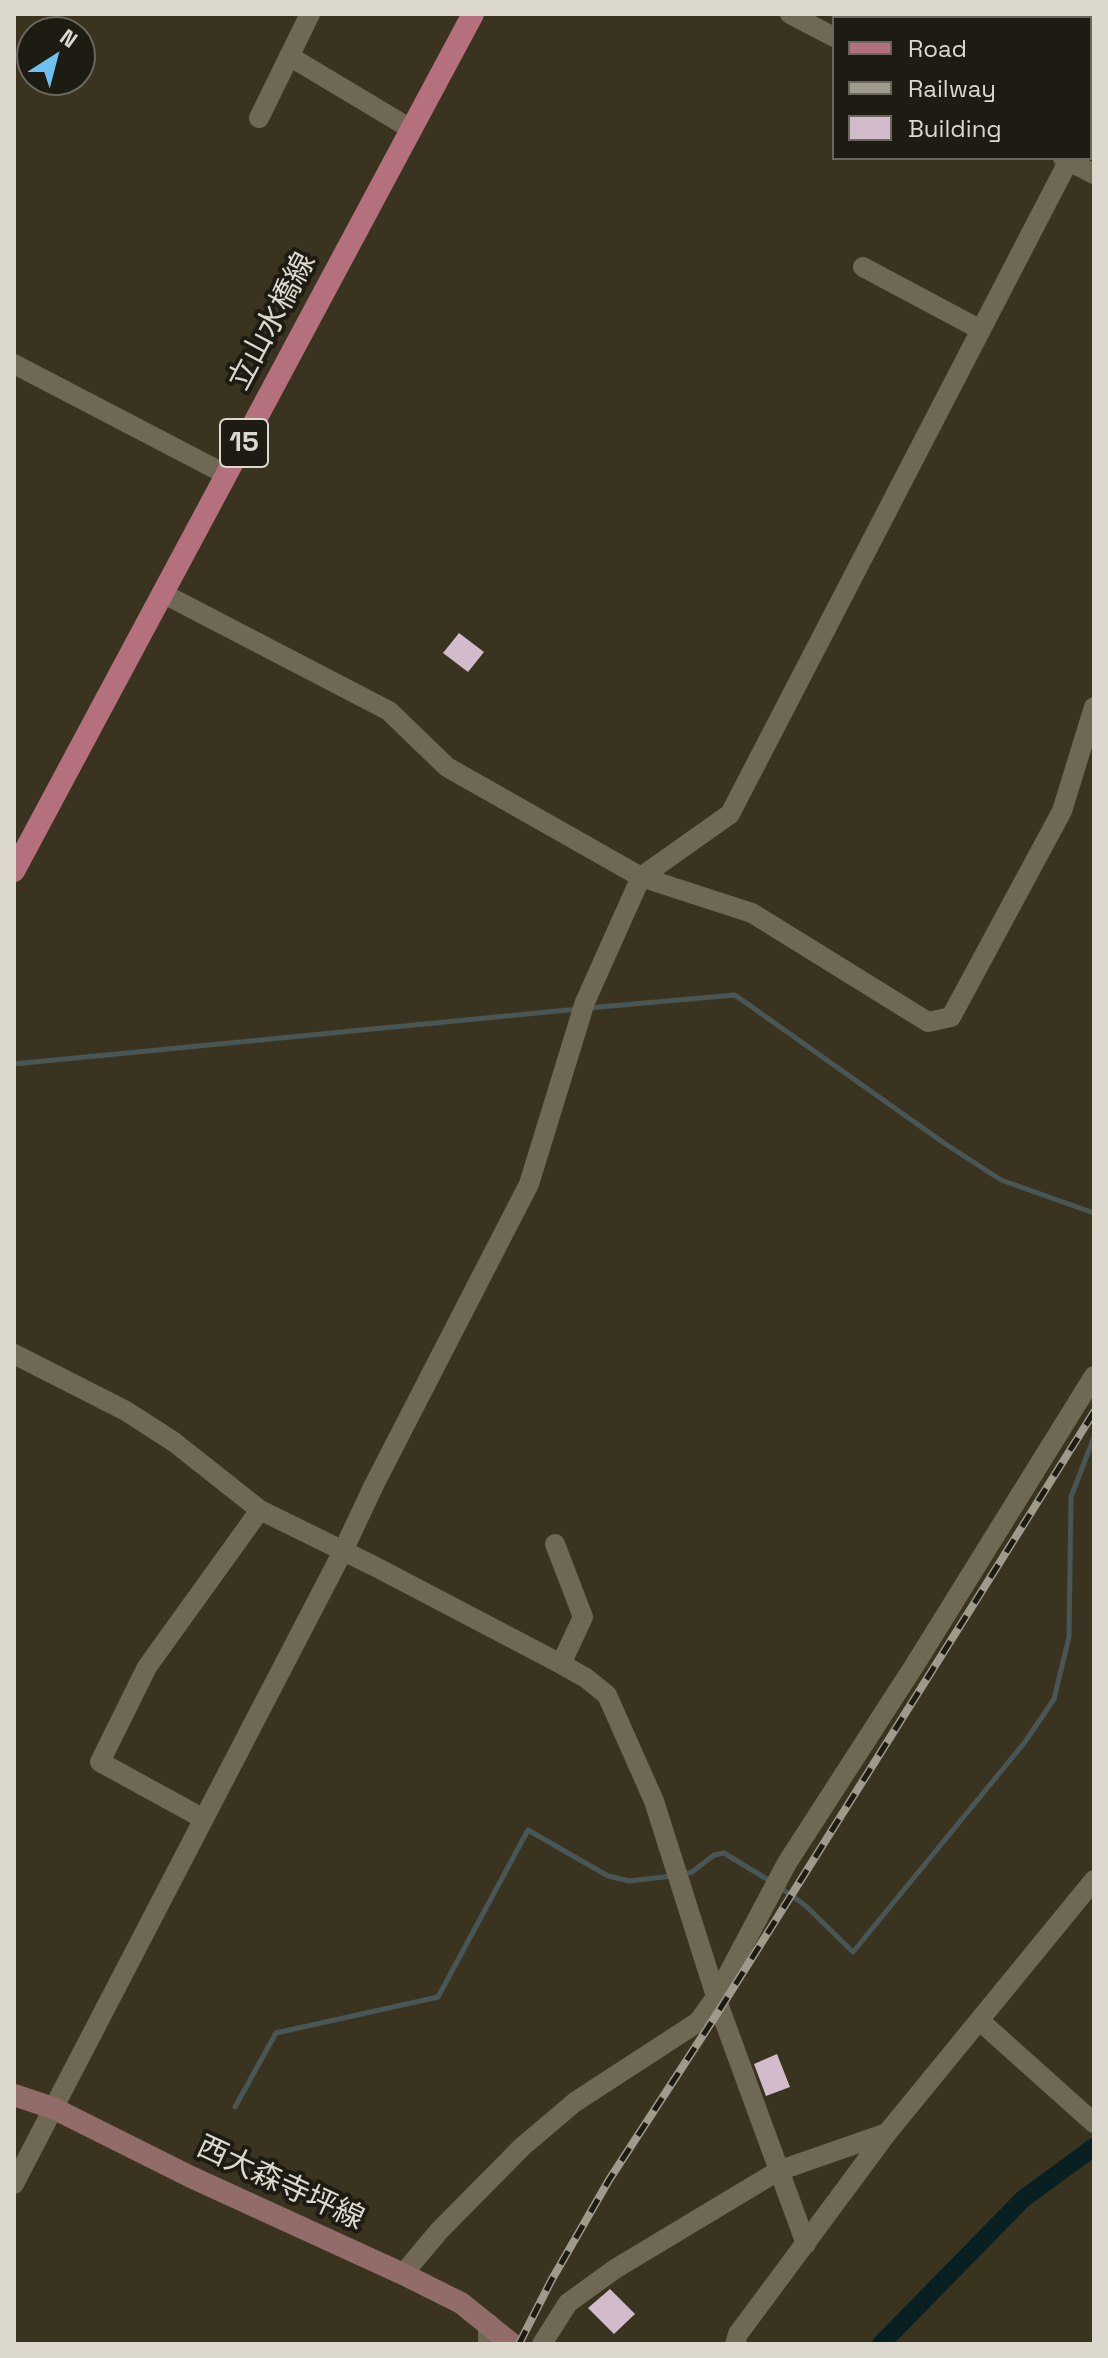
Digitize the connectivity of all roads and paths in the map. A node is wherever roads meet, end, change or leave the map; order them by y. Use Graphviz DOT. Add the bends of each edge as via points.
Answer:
graph roads {
  1 [pos="310,14"];
  2 [pos="473,14"];
  3 [pos="790,14"];
  4 [pos="832,36"];
  5 [pos="289,56"];
  6 [pos="259,118"];
  7 [pos="411,129"];
  8 [pos="1066,160"];
  9 [pos="1069,160"];
  10 [pos="1094,174"];
  11 [pos="863,267"];
  12 [pos="981,330"];
  13 [pos="14,364"];
  14 [pos="227,475"];
  15 [pos="164,594"];
  16 [pos="1094,707"];
  17 [pos="14,871"];
  18 [pos="641,877"];
  19 [pos="14,1354"];
  20 [pos="1094,1376"];
  21 [pos="260,1510"];
  22 [pos="555,1544"];
  23 [pos="343,1551"];
  24 [pos="561,1664"];
  25 [pos="204,1819"];
  26 [pos="1094,1880"];
  27 [pos="716,1997"];
  28 [pos="980,2021"];
  29 [pos="14,2095"];
  30 [pos="53,2108"];
  31 [pos="1094,2123"];
  32 [pos="887,2133"];
  33 [pos="778,2171"];
  34 [pos="14,2184"];
  35 [pos="806,2244"];
  36 [pos="403,2274"];
  37 [pos="488,2334"];
  38 [pos="512,2344"];
  39 [pos="542,2344"];
  40 [pos="735,2344"];
  1 -- 5 [label="street"];
  2 -- 7 [label="main road, 立山水橋線 / 15"];
  3 -- 4 [label="street"];
  5 -- 6 [label="street"];
  5 -- 7 [label="street"];
  7 -- 14 [label="main road, 立山水橋線 / 15"];
  8 -- 12 [label="street"];
  9 -- 10 [label="street"];
  11 -- 12 [label="street"];
  12 -- 18 [label="street" via="730,814"];
  13 -- 14 [label="street"];
  14 -- 15 [label="main road, 立山水橋線 / 15"];
  15 -- 17 [label="main road, 立山水橋線 / 15"];
  15 -- 18 [label="street" via="389,711 447,767"];
  16 -- 18 [label="street" via="1062,811 951,1017 928,1022 752,913"];
  18 -- 23 [label="street" via="585,1002 529,1184"];
  19 -- 21 [label="street" via="138,1419"];
  20 -- 27 [label="street" via="787,1863"];
  21 -- 23 [label="street"];
  21 -- 25 [label="street" via="147,1667 100,1762"];
  22 -- 24 [label="street" via="583,1617"];
  23 -- 24 [label="street"];
  23 -- 25 [label="street"];
  24 -- 27 [label="street" via="607,1695 654,1801"];
  25 -- 30 [label="street"];
  26 -- 28 [label="street"];
  27 -- 33 [label="street"];
  27 -- 36 [label="street" via="698,2022 575,2102 522,2147"];
  28 -- 31 [label="street"];
  28 -- 32 [label="street"];
  29 -- 30 [label="main road, 西大森寺坪線"];
  30 -- 34 [label="street"];
  30 -- 36 [label="main road, 西大森寺坪線"];
  32 -- 33 [label="street"];
  32 -- 35 [label="street"];
  33 -- 35 [label="street"];
  33 -- 39 [label="street" via="568,2303"];
  35 -- 40 [label="street"];
  36 -- 37 [label="main road, 西大森寺坪線" via="461,2303"];
  37 -- 38 [label="main road, 西大森寺坪線"];
}
